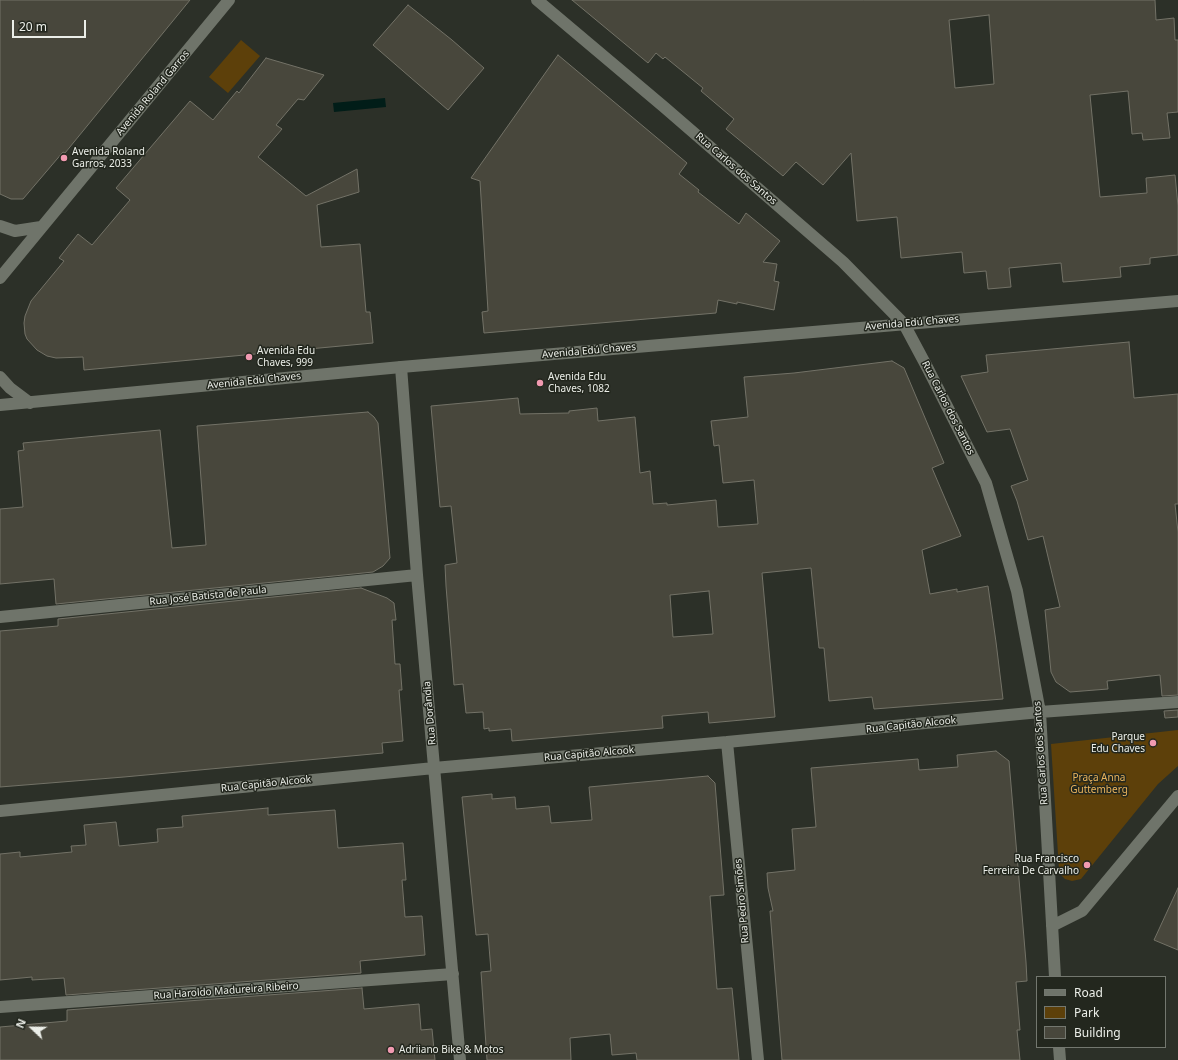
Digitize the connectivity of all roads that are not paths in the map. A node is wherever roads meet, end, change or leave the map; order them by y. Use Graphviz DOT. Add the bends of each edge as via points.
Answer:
graph roads {
  1 [pos="229,0"];
  2 [pos="537,0"];
  3 [pos="0,226"];
  4 [pos="41,228"];
  5 [pos="0,278"];
  6 [pos="1178,301"];
  7 [pos="904,324"];
  8 [pos="401,367"];
  9 [pos="0,378"];
  10 [pos="30,403"];
  11 [pos="0,405"];
  12 [pos="417,574"];
  13 [pos="0,617"];
  14 [pos="1178,702"];
  15 [pos="1040,712"];
  16 [pos="727,742"];
  17 [pos="434,768"];
  18 [pos="1178,796"];
  19 [pos="0,811"];
  20 [pos="1052,926"];
  21 [pos="453,974"];
  22 [pos="1055,976"];
  23 [pos="0,1007"];
  24 [pos="1059,1048"];
  25 [pos="460,1060"];
  26 [pos="758,1060"];
  27 [pos="1060,1060"];
  1 -- 4 [label="street, Avenida Roland Garros"];
  2 -- 7 [label="street, Rua Carlos dos Santos" via="843,262"];
  3 -- 4 [label="street" via="15,231"];
  4 -- 5 [label="street, Avenida Roland Garros"];
  6 -- 7 [label="street, Avenida Edú Chaves"];
  7 -- 8 [label="street, Avenida Edú Chaves"];
  7 -- 15 [label="street, Rua Carlos dos Santos" via="986,483 1018,591"];
  8 -- 10 [label="street, Avenida Edú Chaves"];
  8 -- 12 [label="street, Rua Dorândia"];
  9 -- 10 [label="street"];
  10 -- 11 [label="street, Avenida Edú Chaves"];
  12 -- 13 [label="street, Rua José Batista de Paula"];
  12 -- 17 [label="street, Rua Dorândia"];
  14 -- 15 [label="street, Rua Capitão Alcook"];
  15 -- 16 [label="street, Rua Capitão Alcook"];
  15 -- 20 [label="street, Rua Carlos dos Santos"];
  16 -- 17 [label="street, Rua Capitão Alcook"];
  16 -- 26 [label="street, Rua Pedro Simões"];
  17 -- 19 [label="street, Rua Capitão Alcook"];
  17 -- 21 [label="street, Rua Dorândia"];
  18 -- 20 [label="street" via="1082,911"];
  20 -- 22 [label="street, Rua Carlos dos Santos"];
  21 -- 23 [label="street, Rua Haroldo Madureira Ribeiro"];
  21 -- 25 [label="street, Rua Dorândia"];
  24 -- 27 [label="street"];
}
